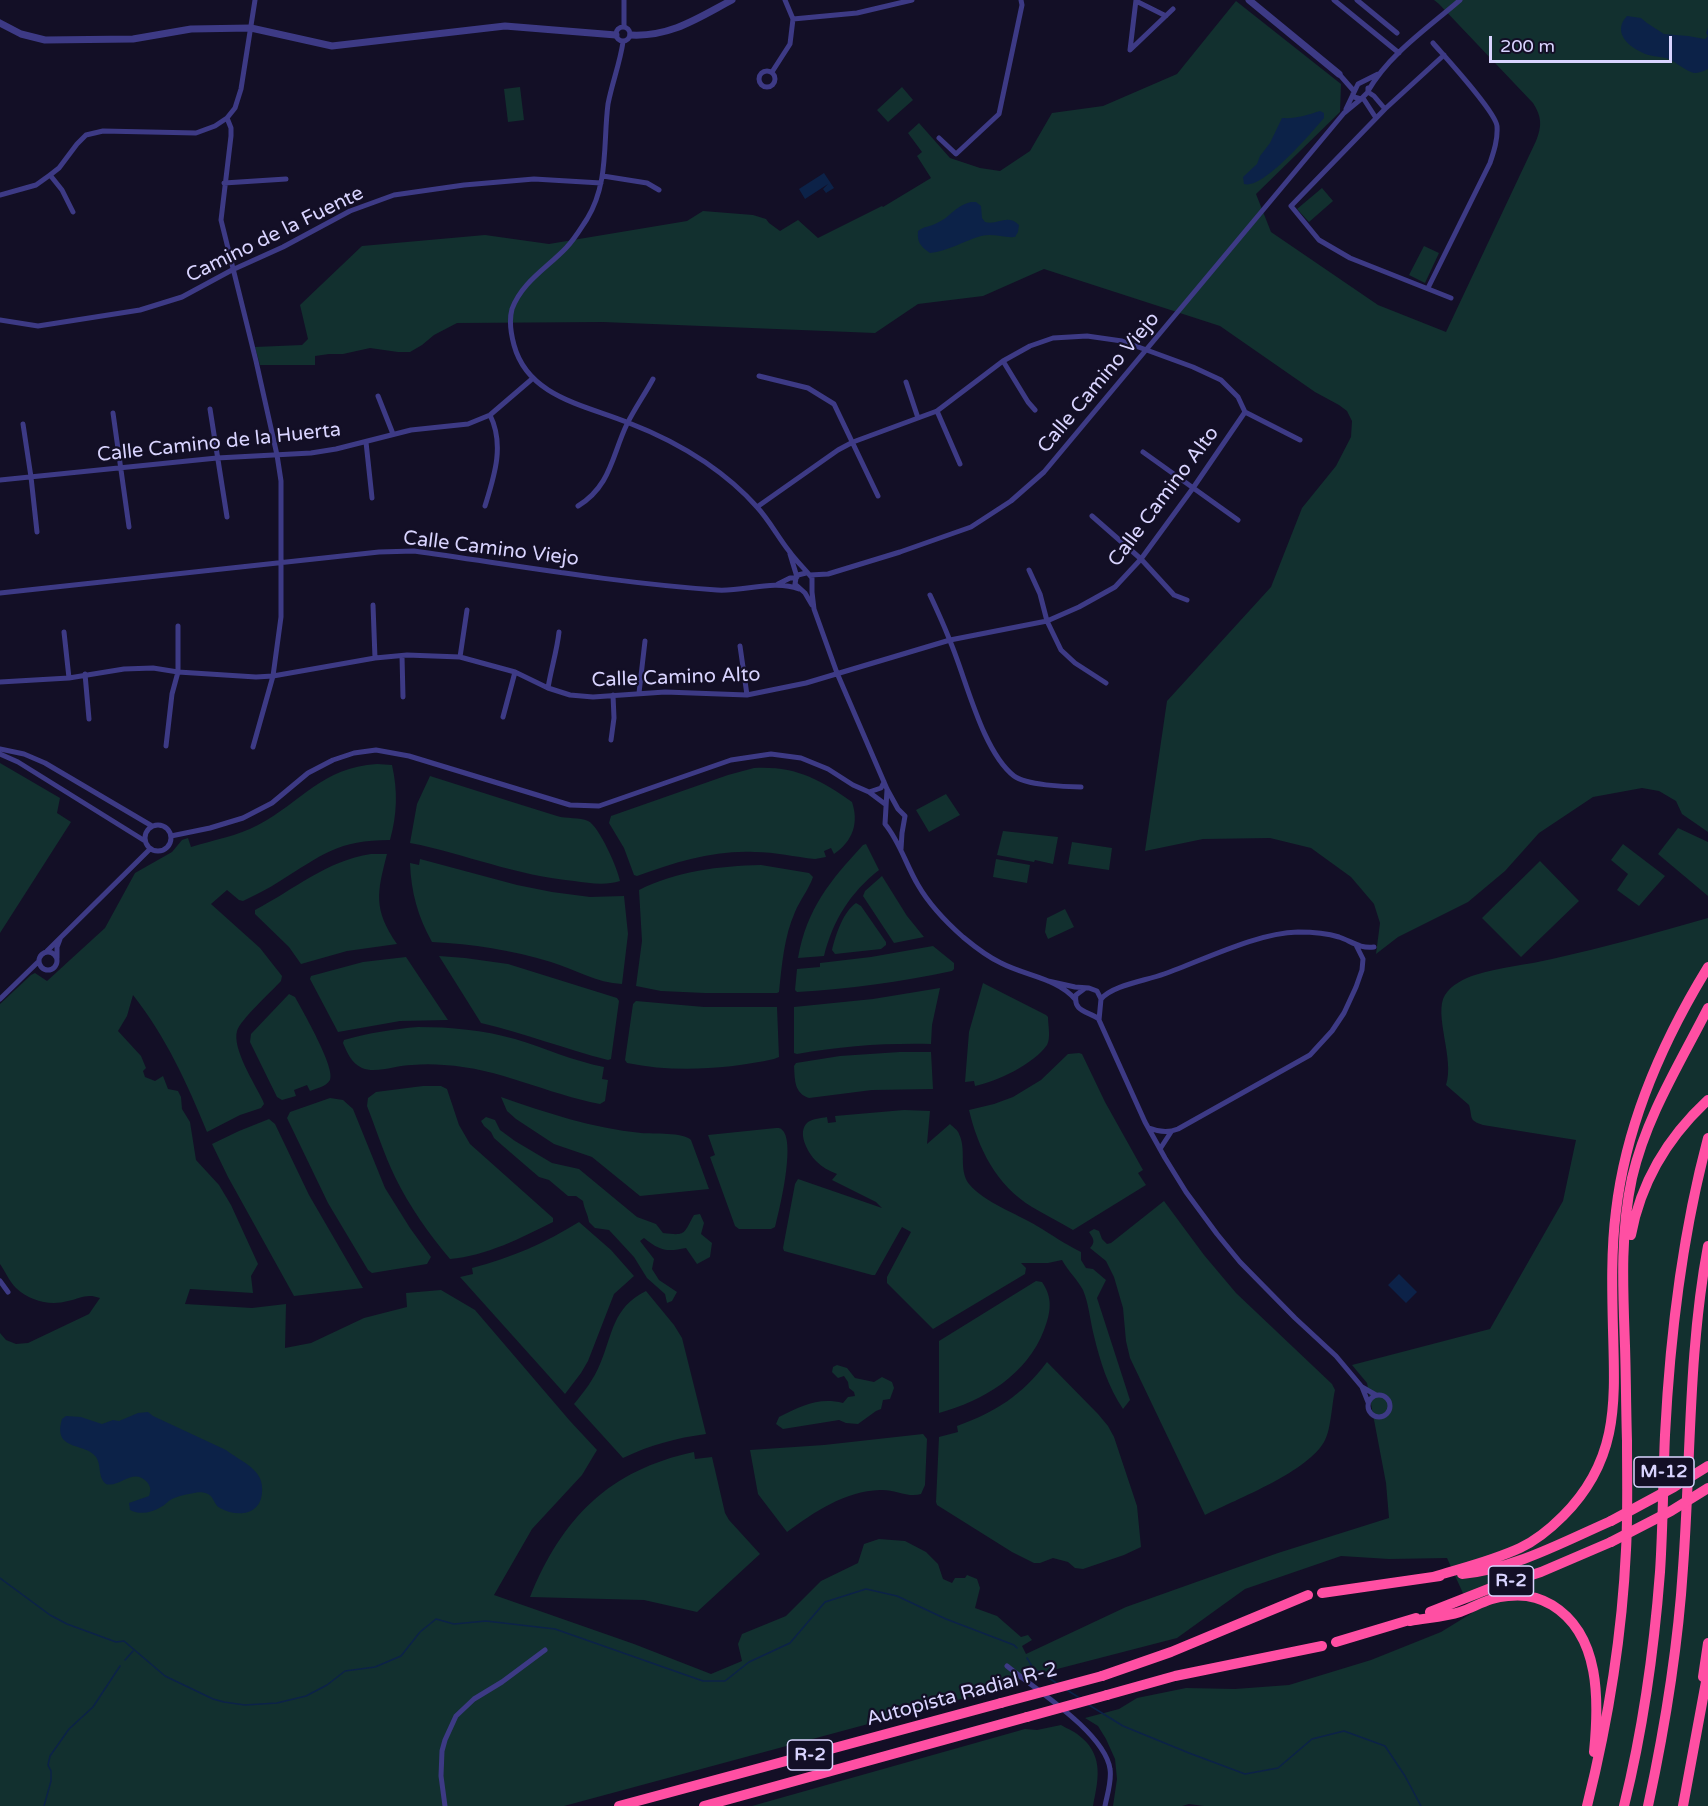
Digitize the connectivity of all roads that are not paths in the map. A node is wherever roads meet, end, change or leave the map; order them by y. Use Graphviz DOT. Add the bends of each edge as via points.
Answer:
graph roads {
  1 [pos="255,0"];
  2 [pos="624,0"];
  3 [pos="732,0"];
  4 [pos="785,0"];
  5 [pos="912,0"];
  6 [pos="1021,0"];
  7 [pos="1250,0"];
  8 [pos="1334,0"];
  9 [pos="1357,0"];
  10 [pos="1460,0"];
  11 [pos="1136,1"];
  12 [pos="1173,9"];
  13 [pos="1166,15"];
  14 [pos="793,19"];
  15 [pos="0,23"];
  16 [pos="624,27"];
  17 [pos="251,28"];
  18 [pos="1397,33"];
  19 [pos="616,34"];
  20 [pos="631,35"];
  21 [pos="623,42"];
  22 [pos="1433,43"];
  23 [pos="1130,50"];
  24 [pos="1399,53"];
  25 [pos="1444,55"];
  26 [pos="1123,56"];
  27 [pos="772,72"];
  28 [pos="1339,74"];
  29 [pos="1380,74"];
  30 [pos="1359,83"];
  31 [pos="1353,92"];
  32 [pos="1368,92"];
  33 [pos="1362,99"];
  34 [pos="1384,109"];
  35 [pos="1344,113"];
  36 [pos="227,118"];
  37 [pos="1376,118"];
  38 [pos="939,138"];
  39 [pos="50,176"];
  40 [pos="603,176"];
  41 [pos="286,180"];
  42 [pos="224,183"];
  43 [pos="601,183"];
  44 [pos="659,190"];
  45 [pos="0,195"];
  46 [pos="73,212"];
  47 [pos="232,270"];
  48 [pos="1428,288"];
  49 [pos="1451,298"];
  50 [pos="0,320"];
  51 [pos="1146,351"];
  52 [pos="1003,360"];
  53 [pos="759,376"];
  54 [pos="532,379"];
  55 [pos="653,379"];
  56 [pos="906,382"];
  57 [pos="378,396"];
  58 [pos="210,409"];
  59 [pos="1035,410"];
  60 [pos="937,411"];
  61 [pos="1245,412"];
  62 [pos="113,413"];
  63 [pos="490,415"];
  64 [pos="918,418"];
  65 [pos="628,422"];
  66 [pos="23,424"];
  67 [pos="393,434"];
  68 [pos="1300,440"];
  69 [pos="366,442"];
  70 [pos="853,442"];
  71 [pos="1143,452"];
  72 [pos="277,454"];
  73 [pos="217,458"];
  74 [pos="960,464"];
  75 [pos="122,468"];
  76 [pos="32,477"];
  77 [pos="0,480"];
  78 [pos="1193,488"];
  79 [pos="878,496"];
  80 [pos="372,498"];
  81 [pos="485,506"];
  82 [pos="578,506"];
  83 [pos="758,507"];
  84 [pos="1092,516"];
  85 [pos="227,517"];
  86 [pos="1238,520"];
  87 [pos="129,527"];
  88 [pos="37,532"];
  89 [pos="789,552"];
  90 [pos="1141,559"];
  91 [pos="282,564"];
  92 [pos="1029,570"];
  93 [pos="808,574"];
  94 [pos="828,574"];
  95 [pos="796,577"];
  96 [pos="812,585"];
  97 [pos="773,586"];
  98 [pos="800,589"];
  99 [pos="0,593"];
  100 [pos="930,595"];
  101 [pos="1187,600"];
  102 [pos="373,605"];
  103 [pos="814,609"];
  104 [pos="467,610"];
  105 [pos="1047,621"];
  106 [pos="178,626"];
  107 [pos="64,632"];
  108 [pos="559,632"];
  109 [pos="950,640"];
  110 [pos="645,641"];
  111 [pos="740,646"];
  112 [pos="402,656"];
  113 [pos="460,657"];
  114 [pos="375,658"];
  115 [pos="178,672"];
  116 [pos="515,672"];
  117 [pos="837,673"];
  118 [pos="85,674"];
  119 [pos="273,676"];
  120 [pos="69,678"];
  121 [pos="0,682"];
  122 [pos="1106,683"];
  123 [pos="548,688"];
  124 [pos="639,693"];
  125 [pos="613,695"];
  126 [pos="747,695"];
  127 [pos="403,696"];
  128 [pos="503,717"];
  129 [pos="89,719"];
  130 [pos="610,740"];
  131 [pos="166,746"];
  132 [pos="253,747"];
  133 [pos="0,748"];
  134 [pos="0,754"];
  135 [pos="884,782"];
  136 [pos="1081,787"];
  137 [pos="887,789"];
  138 [pos="869,792"];
  139 [pos="885,804"];
  140 [pos="898,809"];
  141 [pos="886,814"];
  142 [pos="152,826"];
  143 [pos="903,826"];
  144 [pos="890,829"];
  145 [pos="171,836"];
  146 [pos="145,841"];
  147 [pos="150,849"];
  148 [pos="901,849"];
  149 [pos="61,938"];
  150 [pos="1356,945"];
  151 [pos="47,951"];
  152 [pos="57,958"];
  153 [pos="1363,959"];
  154 [pos="39,965"];
  155 [pos="1708,967"];
  156 [pos="1048,981"];
  157 [pos="1085,988"];
  158 [pos="0,999"];
  159 [pos="1075,999"];
  160 [pos="1101,999"];
  161 [pos="1099,1007"];
  162 [pos="1708,1008"];
  163 [pos="1088,1013"];
  164 [pos="1099,1020"];
  165 [pos="1708,1101"];
  166 [pos="1149,1128"];
  167 [pos="1171,1132"];
  168 [pos="1708,1138"];
  169 [pos="1160,1149"];
  170 [pos="1708,1246"];
  171 [pos="0,1281"];
  172 [pos="8,1292"];
  173 [pos="1624,1317"];
  174 [pos="1362,1388"];
  175 [pos="1377,1395"];
  176 [pos="1368,1402"];
  177 [pos="1708,1466"];
  178 [pos="1708,1488"];
  179 [pos="1433,1577"];
  180 [pos="1322,1593"];
  181 [pos="1308,1595"];
  182 [pos="1410,1620"];
  183 [pos="1336,1642"];
  184 [pos="1708,1643"];
  185 [pos="1322,1646"];
  186 [pos="545,1650"];
  187 [pos="1007,1666"];
  188 [pos="1708,1671"];
  189 [pos="1694,1746"];
  190 [pos="1588,1803"];
  191 [pos="445,1806"];
  192 [pos="619,1806"];
  193 [pos="704,1806"];
  194 [pos="1105,1806"];
  195 [pos="1623,1806"];
  196 [pos="1648,1806"];
  197 [pos="1683,1806"];
  1 -- 17 [label="street"];
  2 -- 16 [label="street"];
  3 -- 20 [label="street" via="685,26"];
  4 -- 14 [label="street"];
  5 -- 14 [label="street" via="857,13"];
  6 -- 38 [label="street" via="999,114 956,154"];
  7 -- 28 [label="street"];
  8 -- 24 [label="street"];
  9 -- 18 [label="street"];
  10 -- 24 [label="street"];
  11 -- 13 [label="street"];
  11 -- 23 [label="street"];
  12 -- 13 [label="street"];
  13 -- 23 [label="street"];
  14 -- 27 [label="street" via="790,44"];
  15 -- 17 [label="street" via="45,40 133,39 192,29"];
  16 -- 19 [label="street"];
  16 -- 20 [label="street"];
  17 -- 19 [label="street" via="333,46 505,26"];
  17 -- 36 [label="street" via="238,101"];
  19 -- 21 [label="street"];
  20 -- 21 [label="street"];
  21 -- 40 [label="street" via="608,105"];
  22 -- 25 [label="street"];
  23 -- 26 [label="street"];
  24 -- 29 [label="street"];
  25 -- 34 [label="street"];
  25 -- 48 [label="street" via="1497,123 1496,143 1490,163"];
  28 -- 30 [label="street"];
  28 -- 31 [label="street"];
  29 -- 30 [label="street"];
  29 -- 32 [label="street"];
  30 -- 31 [label="street"];
  30 -- 32 [label="street" via="1366,85"];
  31 -- 33 [label="street" via="1354,97"];
  31 -- 35 [label="street, Calle Camino Viejo"];
  32 -- 33 [label="street"];
  32 -- 34 [label="street"];
  33 -- 35 [label="street, Calle Camino Viejo"];
  33 -- 37 [label="street"];
  34 -- 37 [label="street"];
  35 -- 51 [label="street, Calle Camino Viejo"];
  36 -- 39 [label="street" via="196,133 103,131 86,135"];
  36 -- 42 [label="street" via="231,136"];
  37 -- 48 [label="street" via="1291,206 1320,240 1350,258"];
  39 -- 45 [label="street" via="36,185"];
  39 -- 46 [label="street"];
  40 -- 43 [label="street"];
  40 -- 44 [label="street" via="647,183"];
  41 -- 42 [label="street"];
  42 -- 47 [label="street" via="221,220"];
  43 -- 47 [label="street, Camino de la Fuente" via="534,179 394,195 350,211"];
  43 -- 54 [label="street" via="588,217 568,247 535,276 512,310 518,359"];
  47 -- 50 [label="street, Camino de la Fuente" via="182,297 140,310 38,326"];
  47 -- 72 [label="street"];
  48 -- 49 [label="street"];
  51 -- 52 [label="street" via="1122,341 1087,336 1053,338"];
  51 -- 61 [label="street" via="1221,380 1238,397"];
  51 -- 94 [label="street, Calle Camino Viejo" via="1044,472 1011,501 971,527"];
  52 -- 59 [label="street"];
  52 -- 60 [label="street"];
  53 -- 70 [label="street" via="808,388 834,404"];
  54 -- 63 [label="street, Calle Camino de la Huerta"];
  54 -- 65 [label="street" via="573,403"];
  55 -- 65 [label="street"];
  56 -- 64 [label="street"];
  57 -- 67 [label="street"];
  58 -- 73 [label="street"];
  60 -- 64 [label="street"];
  60 -- 74 [label="street"];
  61 -- 68 [label="street"];
  61 -- 78 [label="street, Calle Camino Alto"];
  62 -- 75 [label="street"];
  63 -- 67 [label="street, Calle Camino de la Huerta" via="468,424"];
  63 -- 81 [label="street" via="495,425 497,463"];
  64 -- 70 [label="street"];
  65 -- 82 [label="street" via="607,476 588,500"];
  65 -- 83 [label="street" via="705,462"];
  66 -- 76 [label="street"];
  67 -- 69 [label="street, Calle Camino de la Huerta"];
  69 -- 72 [label="street, Calle Camino de la Huerta" via="311,453"];
  69 -- 80 [label="street"];
  70 -- 79 [label="street"];
  70 -- 83 [label="street"];
  71 -- 78 [label="street"];
  72 -- 73 [label="street, Calle Camino de la Huerta"];
  72 -- 91 [label="street"];
  73 -- 75 [label="street, Calle Camino de la Huerta"];
  73 -- 85 [label="street"];
  75 -- 76 [label="street, Calle Camino de la Huerta"];
  75 -- 87 [label="street"];
  76 -- 77 [label="street, Calle Camino de la Huerta"];
  76 -- 88 [label="street"];
  78 -- 86 [label="street"];
  78 -- 90 [label="street, Calle Camino Alto"];
  83 -- 89 [label="street"];
  84 -- 90 [label="street"];
  89 -- 93 [label="street"];
  89 -- 95 [label="street"];
  90 -- 101 [label="street" via="1174,596"];
  90 -- 105 [label="street, Calle Camino Alto" via="1115,587"];
  91 -- 97 [label="street, Calle Camino Viejo" via="414,551 721,591"];
  91 -- 99 [label="street, Calle Camino Viejo"];
  91 -- 119 [label="street" via="281,617"];
  92 -- 105 [label="street"];
  93 -- 94 [label="street, Calle Camino Viejo"];
  93 -- 95 [label="street"];
  93 -- 96 [label="street"];
  94 -- 96 [label="street"];
  95 -- 97 [label="street"];
  95 -- 98 [label="street" via="795,584"];
  96 -- 98 [label="street"];
  96 -- 103 [label="street"];
  97 -- 98 [label="street, Calle Camino Viejo"];
  98 -- 103 [label="street"];
  100 -- 109 [label="street"];
  102 -- 114 [label="street"];
  103 -- 117 [label="street"];
  104 -- 113 [label="street"];
  105 -- 109 [label="street, Calle Camino Alto"];
  105 -- 122 [label="street" via="1061,650"];
  106 -- 115 [label="street"];
  107 -- 120 [label="street"];
  108 -- 123 [label="street"];
  109 -- 117 [label="street, Calle Camino Alto"];
  109 -- 136 [label="street" via="989,746 1015,778 1047,786"];
  110 -- 124 [label="street"];
  111 -- 126 [label="street"];
  112 -- 113 [label="street, Calle Camino Alto"];
  112 -- 114 [label="street, Calle Camino Alto"];
  112 -- 127 [label="street"];
  113 -- 116 [label="street, Calle Camino Alto"];
  114 -- 119 [label="street, Calle Camino Alto"];
  115 -- 118 [label="street, Calle Camino Alto" via="153,668"];
  115 -- 119 [label="street, Calle Camino Alto"];
  115 -- 131 [label="street"];
  116 -- 123 [label="street, Calle Camino Alto"];
  116 -- 128 [label="street"];
  117 -- 126 [label="street, Calle Camino Alto"];
  117 -- 135 [label="street"];
  118 -- 120 [label="street, Calle Camino Alto"];
  118 -- 129 [label="street"];
  119 -- 132 [label="street"];
  120 -- 121 [label="street, Calle Camino Alto"];
  123 -- 125 [label="street, Calle Camino Alto" via="570,695"];
  124 -- 125 [label="street, Calle Camino Alto"];
  124 -- 126 [label="street, Calle Camino Alto"];
  125 -- 130 [label="street"];
  133 -- 142 [label="street" via="45,764"];
  134 -- 146 [label="street"];
  135 -- 137 [label="street"];
  135 -- 138 [label="street" via="881,788"];
  137 -- 139 [label="street"];
  137 -- 140 [label="street"];
  138 -- 139 [label="street"];
  138 -- 145 [label="street" via="801,758 771,754 731,760 599,806 570,806 409,756 376,750 333,760 308,773 272,803 243,818"];
  139 -- 141 [label="street"];
  140 -- 141 [label="street"];
  140 -- 143 [label="street" via="905,816"];
  141 -- 144 [label="street" via="884,821"];
  142 -- 145 [label="street" via="162,826"];
  142 -- 146 [label="street"];
  143 -- 144 [label="street"];
  143 -- 148 [label="street"];
  144 -- 148 [label="street"];
  145 -- 147 [label="street" via="165,849"];
  146 -- 147 [label="street"];
  147 -- 149 [label="street"];
  148 -- 156 [label="street" via="918,886 948,923 1000,963"];
  149 -- 151 [label="street"];
  149 -- 152 [label="street"];
  150 -- 153 [label="street"];
  150 -- 153 [label="street" via="1374,947"];
  150 -- 160 [label="street" via="1316,933 1274,935 1117,988"];
  151 -- 152 [label="street"];
  151 -- 154 [label="street" via="41,954"];
  152 -- 154 [label="street" via="53,970 46,971"];
  153 -- 167 [label="street" via="1344,1013 1310,1055"];
  154 -- 158 [label="street"];
  155 -- 179 [label="highway" via="1652,1074 1626,1150 1613,1262 1615,1387 1604,1455 1587,1488 1554,1525 1511,1552"];
  156 -- 157 [label="street"];
  156 -- 159 [label="street" via="1065,988"];
  157 -- 159 [label="street"];
  157 -- 160 [label="street" via="1094,989"];
  159 -- 163 [label="street" via="1077,1007"];
  160 -- 161 [label="street"];
  161 -- 163 [label="street"];
  161 -- 164 [label="street"];
  162 -- 173 [label="highway" via="1656,1108 1632,1179 1622,1262"];
  163 -- 164 [label="street"];
  164 -- 166 [label="street"];
  165 -- 173 [label="highway" via="1670,1141 1638,1203 1628,1249"];
  166 -- 167 [label="street"];
  166 -- 169 [label="street"];
  167 -- 169 [label="street"];
  168 -- 195 [label="highway, M-12" via="1674,1316 1654,1641"];
  169 -- 174 [label="street" via="1197,1207 1240,1262 1336,1356"];
  170 -- 196 [label="highway, M-12" via="1694,1361 1677,1638"];
  171 -- 172 [label="street"];
  173 -- 190 [label="highway" via="1624,1591 1609,1710"];
  174 -- 175 [label="street"];
  174 -- 176 [label="street"];
  175 -- 176 [label="street"];
  175 -- 176 [label="street" via="1390,1401 1388,1414 1373,1416"];
  177 -- 179 [label="highway, R-2, bridge" via="1611,1521 1535,1555 1478,1572"];
  178 -- 182 [label="highway, R-2, bridge" via="1611,1542"];
  179 -- 180 [label="highway, R-2"];
  181 -- 192 [label="highway, Autopista Radial R-2 / R-2, bridge" via="1171,1652 1101,1676"];
  182 -- 183 [label="highway, R-2"];
  182 -- 190 [label="highway" via="1460,1612 1489,1599 1517,1595 1538,1598 1573,1622 1589,1654 1596,1695 1596,1739"];
  184 -- 189 [label="highway"];
  185 -- 193 [label="highway, Autopista Radial R-2 / R-2, bridge" via="1175,1676"];
  186 -- 191 [label="street" via="464,1706 456,1716 442,1751"];
  187 -- 194 [label="street" via="1095,1738 1110,1769"];
  188 -- 189 [label="highway"];
  189 -- 197 [label="highway"];
}
